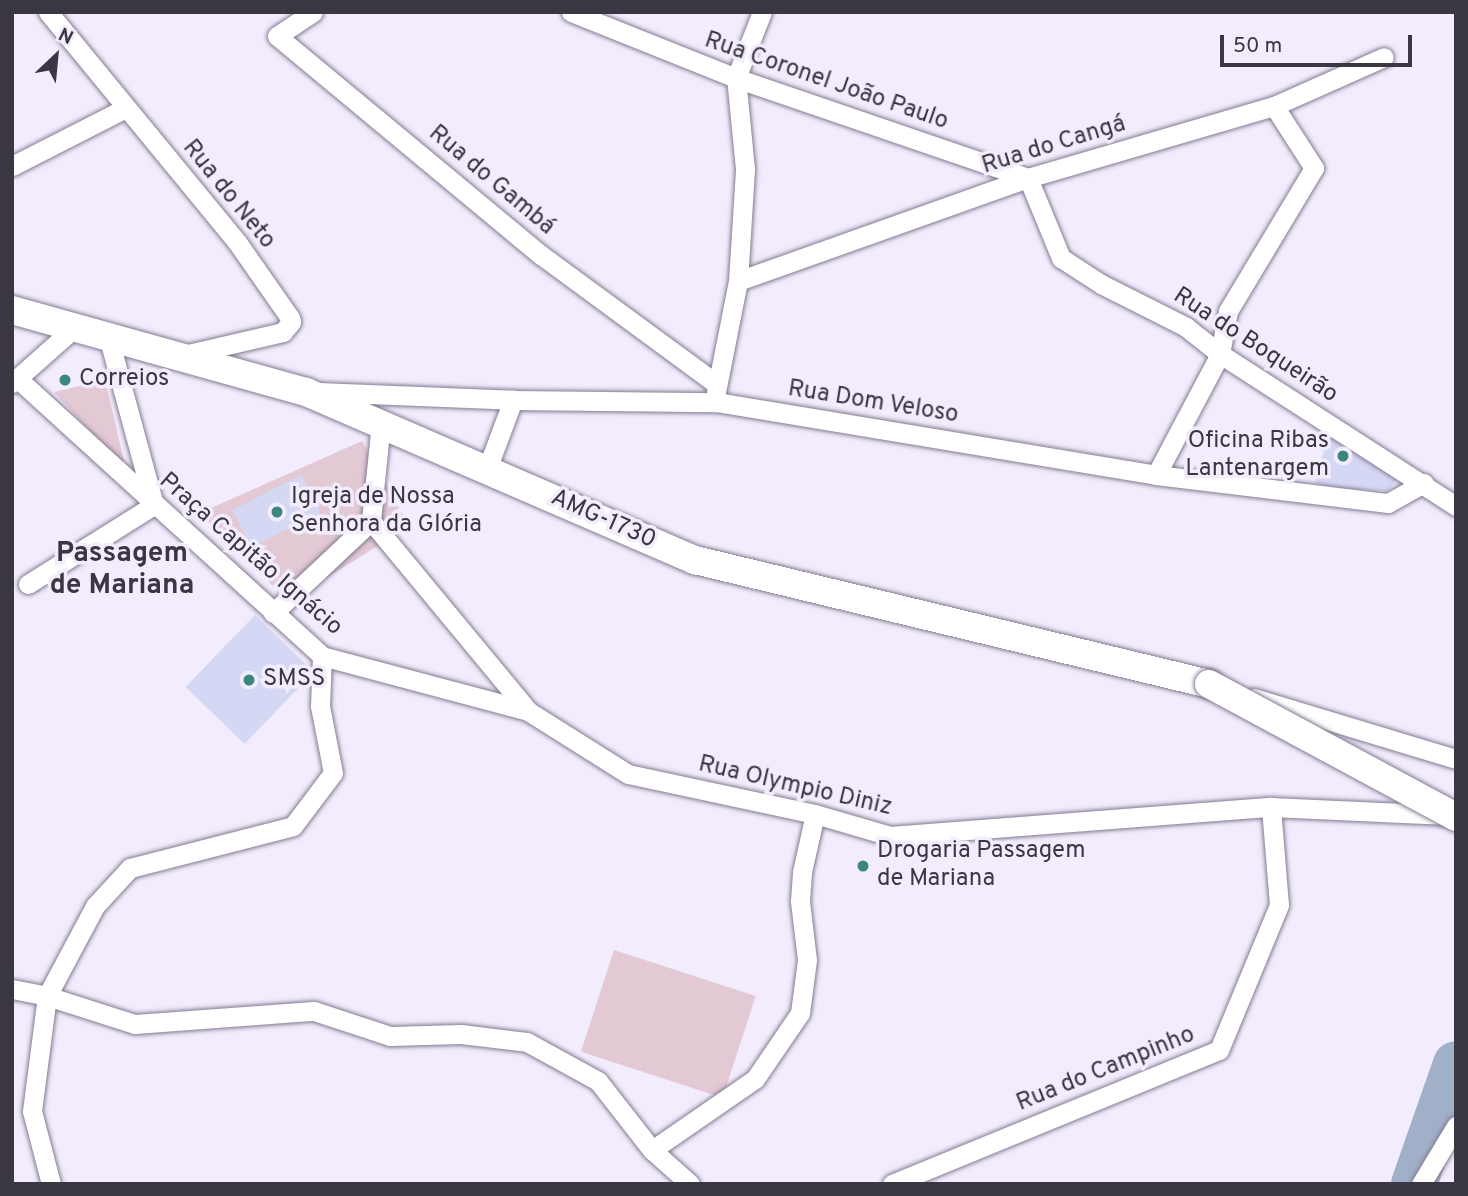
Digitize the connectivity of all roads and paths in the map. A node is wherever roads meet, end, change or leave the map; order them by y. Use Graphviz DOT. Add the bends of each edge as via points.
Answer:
graph roads {
  1 [pos="48,12"];
  2 [pos="313,12"];
  3 [pos="570,12"];
  4 [pos="762,12"];
  5 [pos="1384,57"];
  6 [pos="736,78"];
  7 [pos="1274,106"];
  8 [pos="124,108"];
  9 [pos="12,166"];
  10 [pos="1028,178"];
  11 [pos="738,281"];
  12 [pos="12,310"];
  13 [pos="74,328"];
  14 [pos="109,339"];
  15 [pos="1220,354"];
  16 [pos="183,356"];
  17 [pos="16,382"];
  18 [pos="306,392"];
  19 [pos="716,392"];
  20 [pos="513,400"];
  21 [pos="381,422"];
  22 [pos="486,469"];
  23 [pos="1156,475"];
  24 [pos="1424,483"];
  25 [pos="154,505"];
  26 [pos="1456,506"];
  27 [pos="372,521"];
  28 [pos="28,584"];
  29 [pos="273,613"];
  30 [pos="322,656"];
  31 [pos="1209,684"];
  32 [pos="527,711"];
  33 [pos="1456,759"];
  34 [pos="1271,807"];
  35 [pos="815,814"];
  36 [pos="1456,816"];
  37 [pos="12,989"];
  38 [pos="47,996"];
  39 [pos="1456,1126"];
  40 [pos="652,1150"];
  41 [pos="51,1184"];
  42 [pos="690,1184"];
  43 [pos="892,1184"];
  44 [pos="1420,1184"];
  1 -- 8 [label="street, Rua do Neto"];
  2 -- 19 [label="street, Rua do Gambá" via="277,36 541,255"];
  3 -- 6 [label="street, Rua Coronel João Paulo"];
  4 -- 6 [label="street"];
  5 -- 7 [label="street, Rua do Cangá"];
  6 -- 10 [label="street, Rua Coronel João Paulo"];
  6 -- 11 [label="street" via="745,169"];
  7 -- 10 [label="street, Rua do Cangá"];
  7 -- 15 [label="street" via="1314,168 1228,311"];
  8 -- 9 [label="street"];
  8 -- 16 [label="street, Rua do Neto" via="236,242 291,322 283,332"];
  10 -- 11 [label="street, Rua do Cangá"];
  10 -- 15 [label="street, Rua do Boqueirão" via="1061,258 1101,285 1186,327"];
  11 -- 19 [label="street"];
  12 -- 13 [label="main road, AMG-1730"];
  13 -- 14 [label="main road, AMG-1730"];
  13 -- 17 [label="street"];
  14 -- 16 [label="main road, AMG-1730"];
  14 -- 25 [label="street"];
  15 -- 23 [label="street"];
  15 -- 24 [label="street, Rua do Boqueirão"];
  16 -- 18 [label="main road, AMG-1730"];
  17 -- 25 [label="street, Praça Capitão Ignácio"];
  18 -- 20 [label="street, Rua Dom Veloso"];
  18 -- 21 [label="main road, AMG-1730"];
  19 -- 20 [label="street, Rua Dom Veloso"];
  19 -- 23 [label="street, Rua Dom Veloso"];
  20 -- 22 [label="street"];
  21 -- 22 [label="main road, AMG-1730"];
  21 -- 27 [label="street"];
  22 -- 31 [label="main road, AMG-1730" via="695,560"];
  23 -- 24 [label="street, Rua Dom Veloso" via="1388,503"];
  24 -- 26 [label="street, Rua do Boqueirão"];
  25 -- 28 [label="street"];
  25 -- 29 [label="street, Praça Capitão Ignácio"];
  27 -- 29 [label="street"];
  27 -- 32 [label="street, Rua Olympio Diniz"];
  29 -- 30 [label="street, Praça Capitão Ignácio"];
  30 -- 32 [label="street, Praça Capitão Ignácio"];
  30 -- 38 [label="street" via="320,706 333,773 293,826 130,868 94,906"];
  31 -- 33 [label="street"];
  31 -- 36 [label="main road, AMG-1730, bridge"];
  32 -- 35 [label="street, Rua Olympio Diniz" via="628,774"];
  34 -- 35 [label="street, Rua Olympio Diniz" via="890,836"];
  34 -- 36 [label="street, Rua Olympio Diniz"];
  34 -- 43 [label="street, Rua do Campinho" via="1279,905 1219,1049"];
  35 -- 40 [label="street" via="800,901 807,960 800,1013 755,1079"];
  37 -- 38 [label="street"];
  38 -- 40 [label="street" via="135,1024 314,1011 390,1036 461,1034 527,1042 598,1081"];
  38 -- 41 [label="street" via="32,1111"];
  39 -- 44 [label="street"];
  40 -- 42 [label="street"];
}
